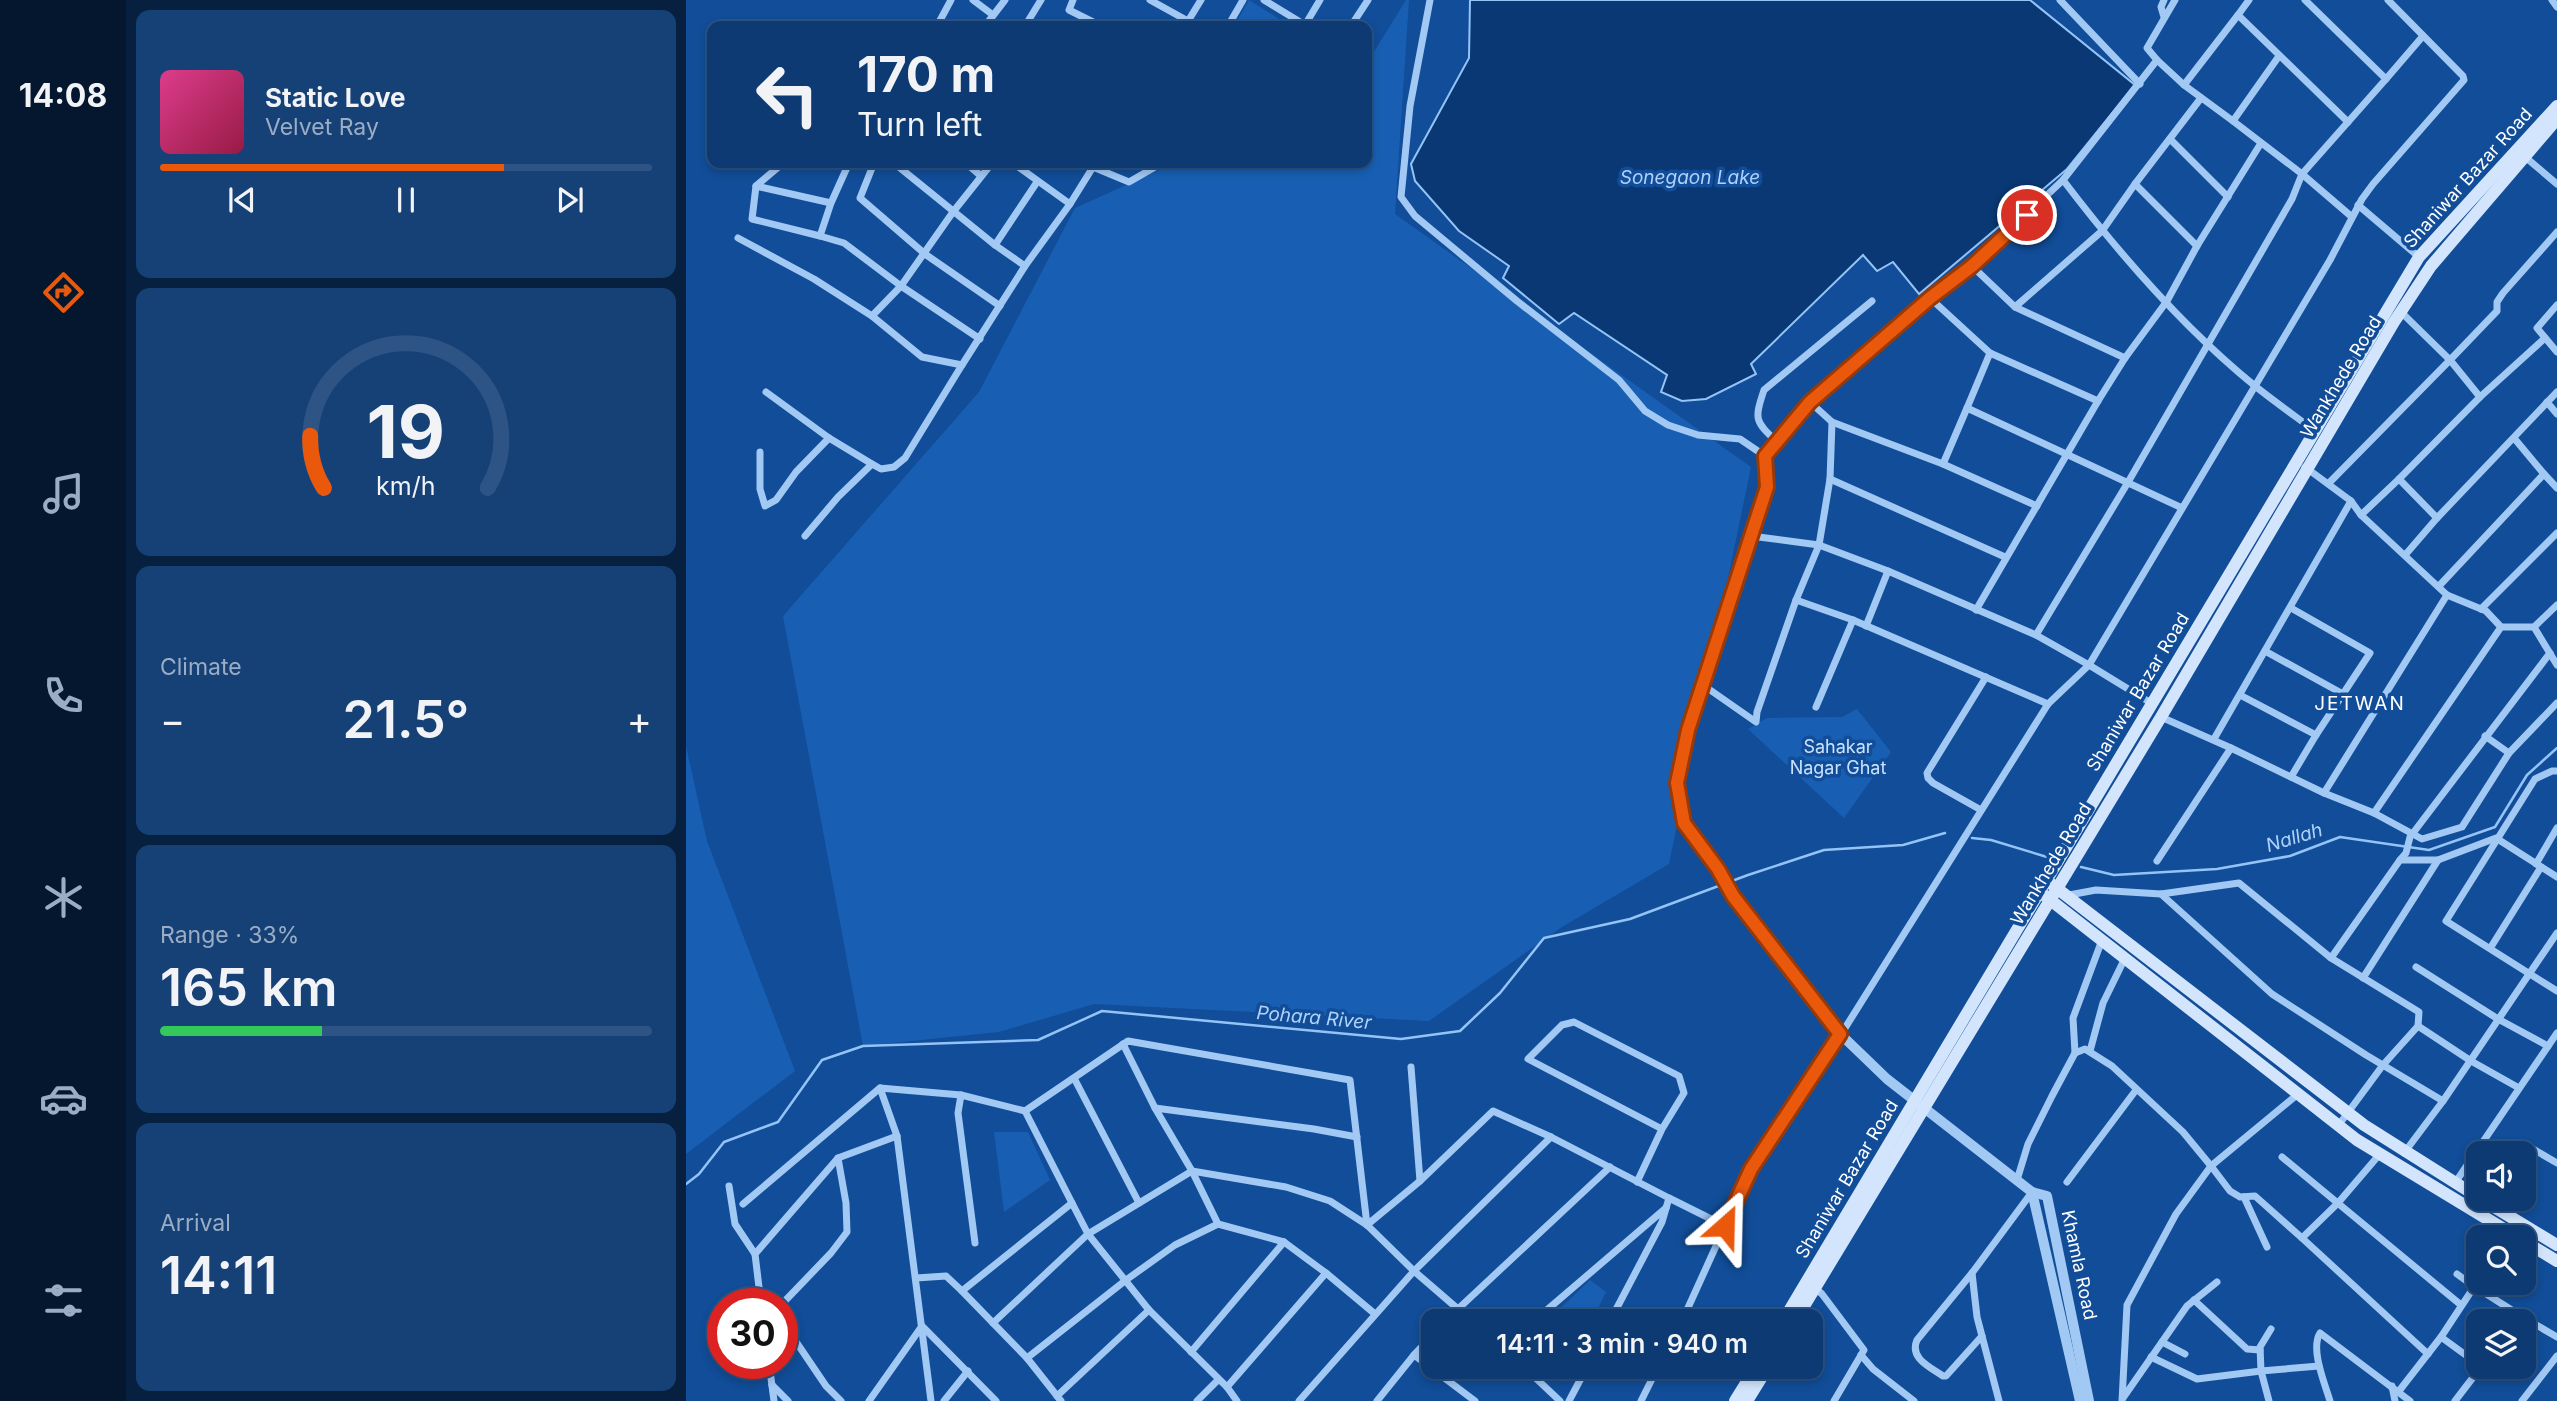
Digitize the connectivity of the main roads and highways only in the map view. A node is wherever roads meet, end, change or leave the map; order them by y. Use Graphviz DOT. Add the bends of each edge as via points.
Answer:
graph roads {
  1 [pos="2557,106"];
  2 [pos="2557,119"];
  3 [pos="2302,466"];
  4 [pos="2042,886"];
  5 [pos="2054,893"];
  6 [pos="1919,1102"];
  7 [pos="2466,1190"];
  8 [pos="2501,1211"];
  9 [pos="2497,1225"];
  10 [pos="2557,1245"];
  11 [pos="2536,1248"];
  12 [pos="2557,1261"];
  13 [pos="1790,1309"];
  14 [pos="1802,1309"];
  15 [pos="1749,1379"];
  16 [pos="1761,1379"];
  17 [pos="1735,1401"];
  18 [pos="1748,1401"];
  1 -- 3 [label="main road, Shaniwar Bazar Road" via="2420,257 2315,431"];
  2 -- 3 [label="main road, Wankhede Road" via="2431,266"];
  3 -- 4 [label="main road, Shaniwar Bazar Road"];
  3 -- 5 [label="main road, Wankhede Road" via="2161,717"];
  4 -- 5 [label="main road"];
  4 -- 6 [label="main road, Shaniwar Bazar Road"];
  5 -- 6 [label="main road, Wankhede Road"];
  5 -- 7 [label="main road" via="2069,895 2348,1113"];
  5 -- 9 [label="main road" via="2103,940 2338,1126"];
  6 -- 13 [label="main road, Shaniwar Bazar Road"];
  6 -- 14 [label="main road, Wankhede Road"];
  8 -- 10 [label="main road"];
  11 -- 12 [label="main road"];
  15 -- 17 [label="main road"];
  16 -- 18 [label="main road"];
}
